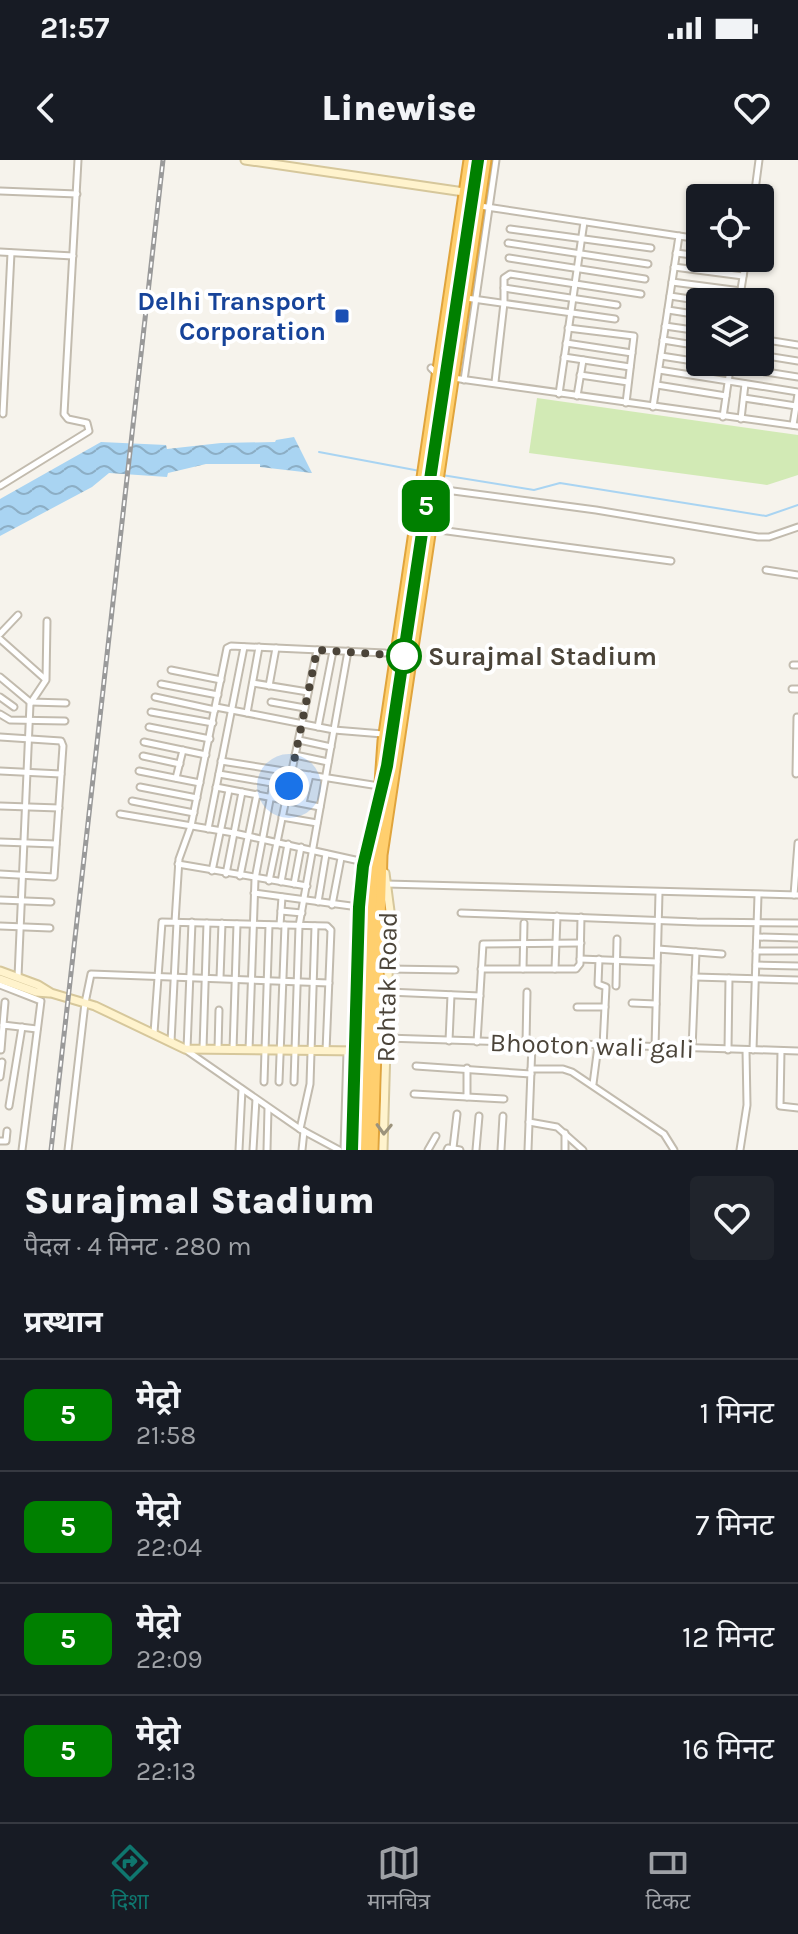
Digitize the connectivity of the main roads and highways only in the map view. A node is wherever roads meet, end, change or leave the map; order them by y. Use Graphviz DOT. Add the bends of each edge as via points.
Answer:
graph roads {
  1 [pos="469,160"];
  2 [pos="486,160"];
  3 [pos="373,908"];
  4 [pos="365,1150"];
  5 [pos="373,1150"];
  1 -- 3 [label="highway, Rohtak Road" via="384,734"];
  2 -- 3 [label="highway, Rohtak Road" via="485,206"];
  3 -- 4 [label="highway"];
  3 -- 5 [label="highway"];
}
